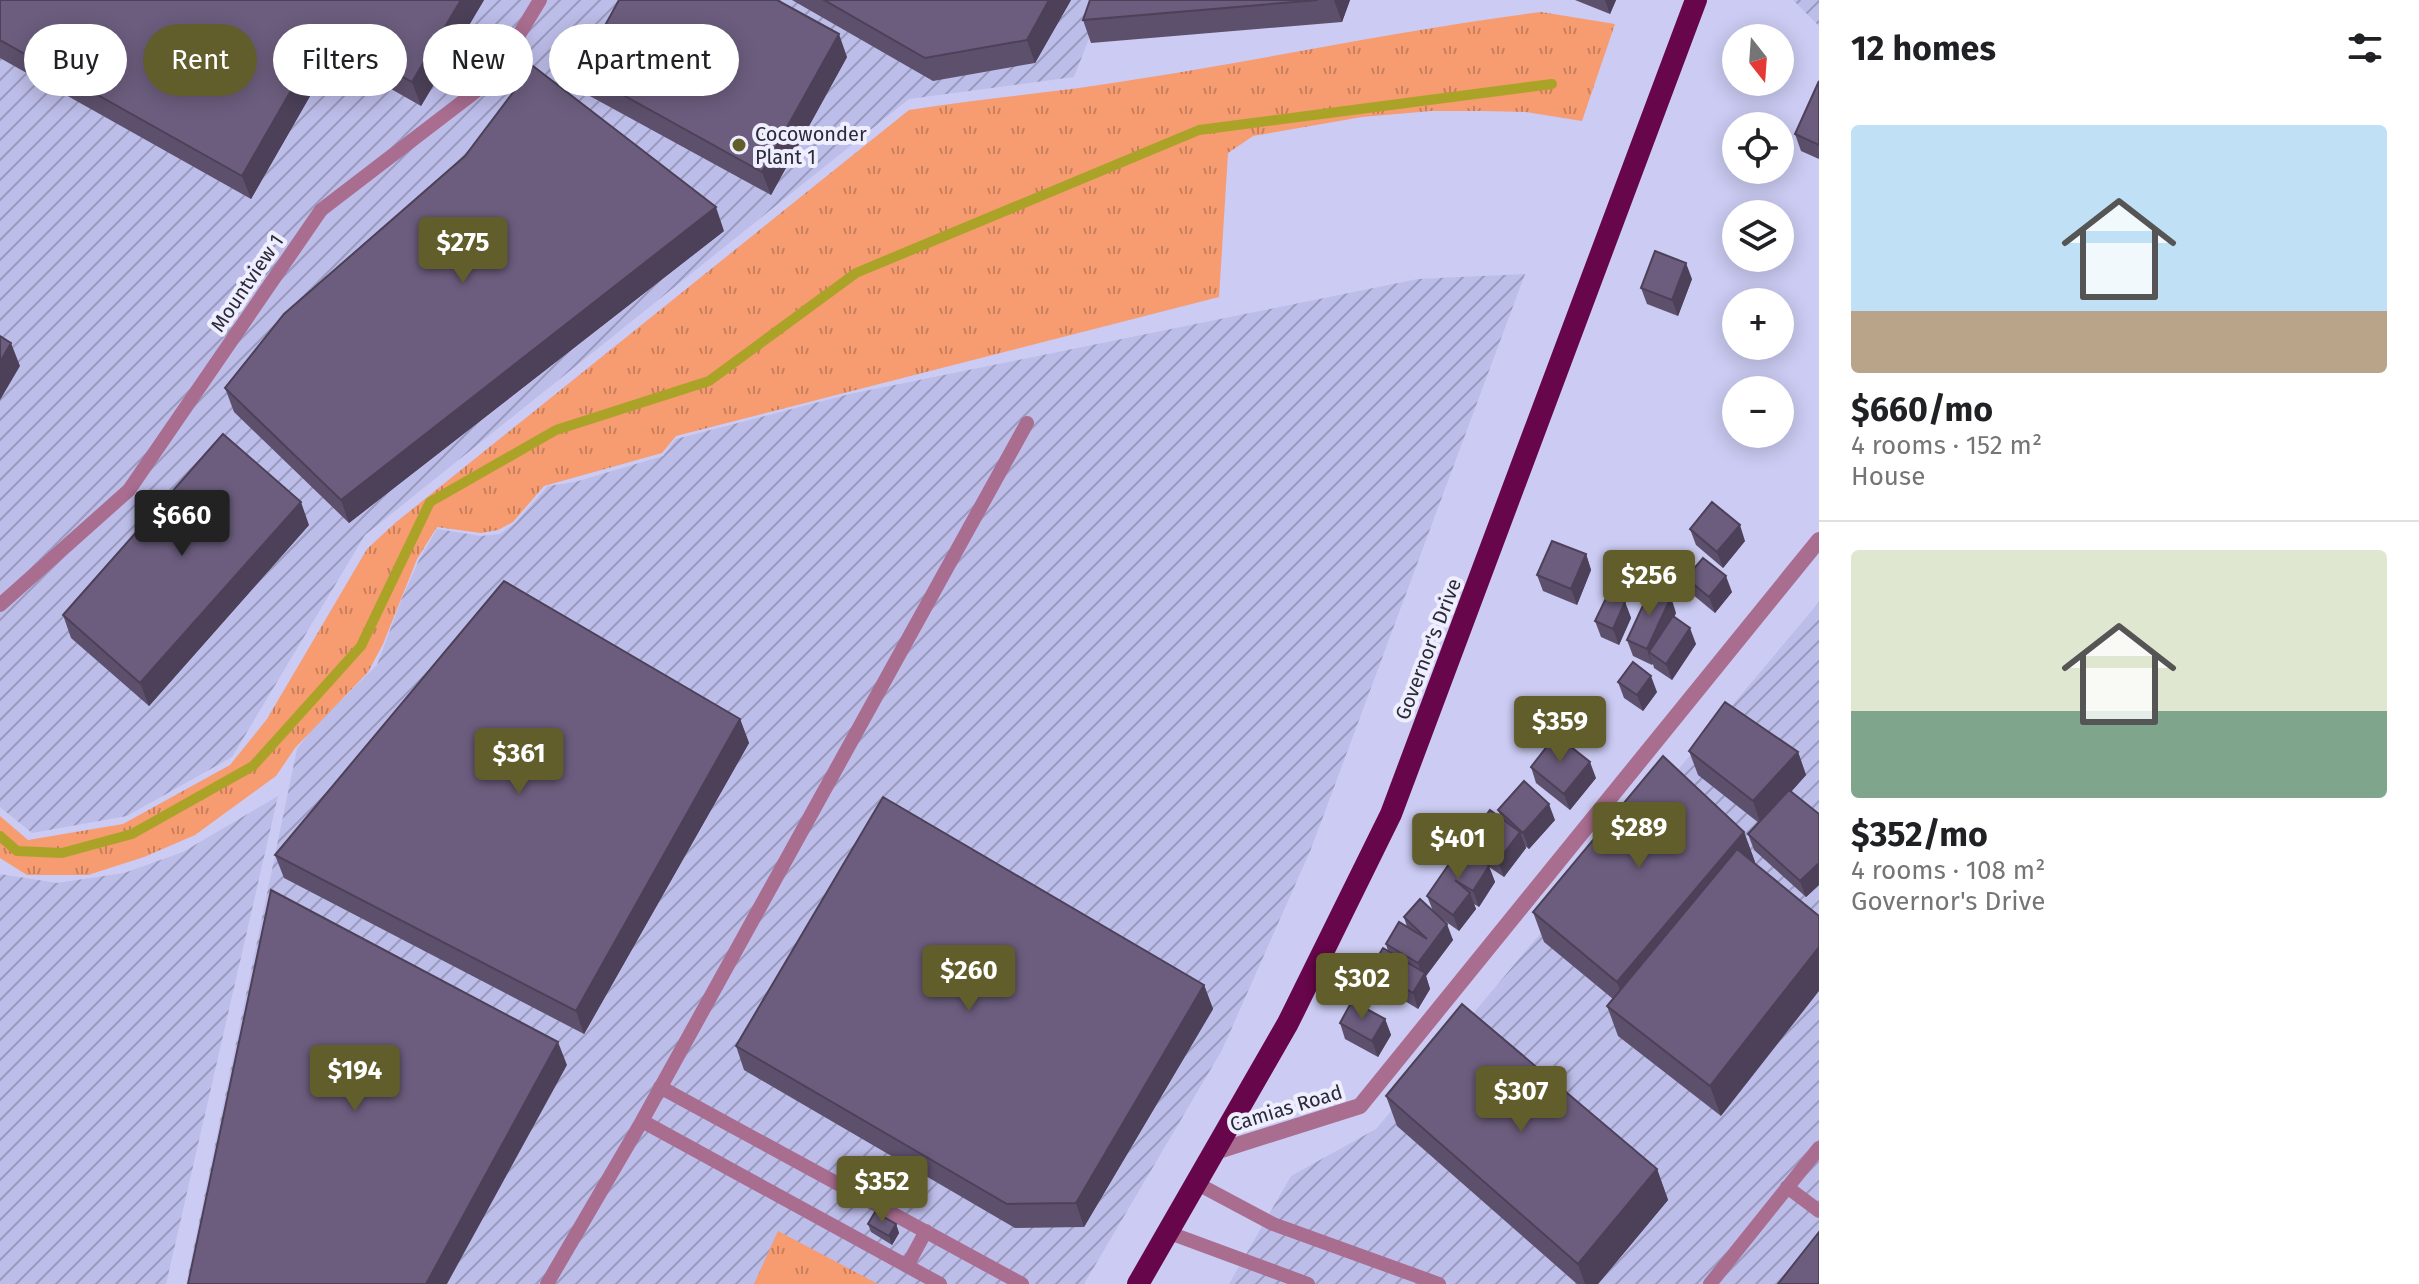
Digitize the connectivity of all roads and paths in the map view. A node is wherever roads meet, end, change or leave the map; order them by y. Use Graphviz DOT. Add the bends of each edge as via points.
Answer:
graph roads {
  1 [pos="540,0"];
  2 [pos="1696,0"];
  3 [pos="1027,423"];
  4 [pos="1819,540"];
  5 [pos="0,605"];
  6 [pos="660,1087"];
  7 [pos="642,1121"];
  8 [pos="1819,1148"];
  9 [pos="1215,1152"];
  10 [pos="1196,1183"];
  11 [pos="1787,1187"];
  12 [pos="1819,1211"];
  13 [pos="926,1231"];
  14 [pos="1167,1232"];
  15 [pos="907,1266"];
  16 [pos="547,1284"];
  17 [pos="940,1284"];
  18 [pos="1022,1284"];
  19 [pos="1138,1284"];
  20 [pos="1308,1284"];
  21 [pos="1439,1284"];
  22 [pos="1710,1284"];
  1 -- 5 [label="lane, Mountview 1" via="492,79 321,210 129,490"];
  2 -- 9 [label="highway, Governor's Drive" via="1391,814 1288,1023"];
  3 -- 6 [label="lane"];
  4 -- 9 [label="street, Camias Road" via="1360,1106"];
  6 -- 7 [label="lane"];
  6 -- 13 [label="lane"];
  7 -- 15 [label="lane"];
  7 -- 16 [label="lane"];
  8 -- 11 [label="lane"];
  9 -- 10 [label="highway, Governor's Drive"];
  10 -- 14 [label="highway, Governor's Drive"];
  10 -- 21 [label="lane" via="1273,1224"];
  11 -- 12 [label="lane"];
  11 -- 22 [label="lane"];
  13 -- 15 [label="lane"];
  13 -- 18 [label="lane"];
  14 -- 19 [label="highway, Governor's Drive"];
  14 -- 20 [label="lane"];
  15 -- 17 [label="lane"];
}
